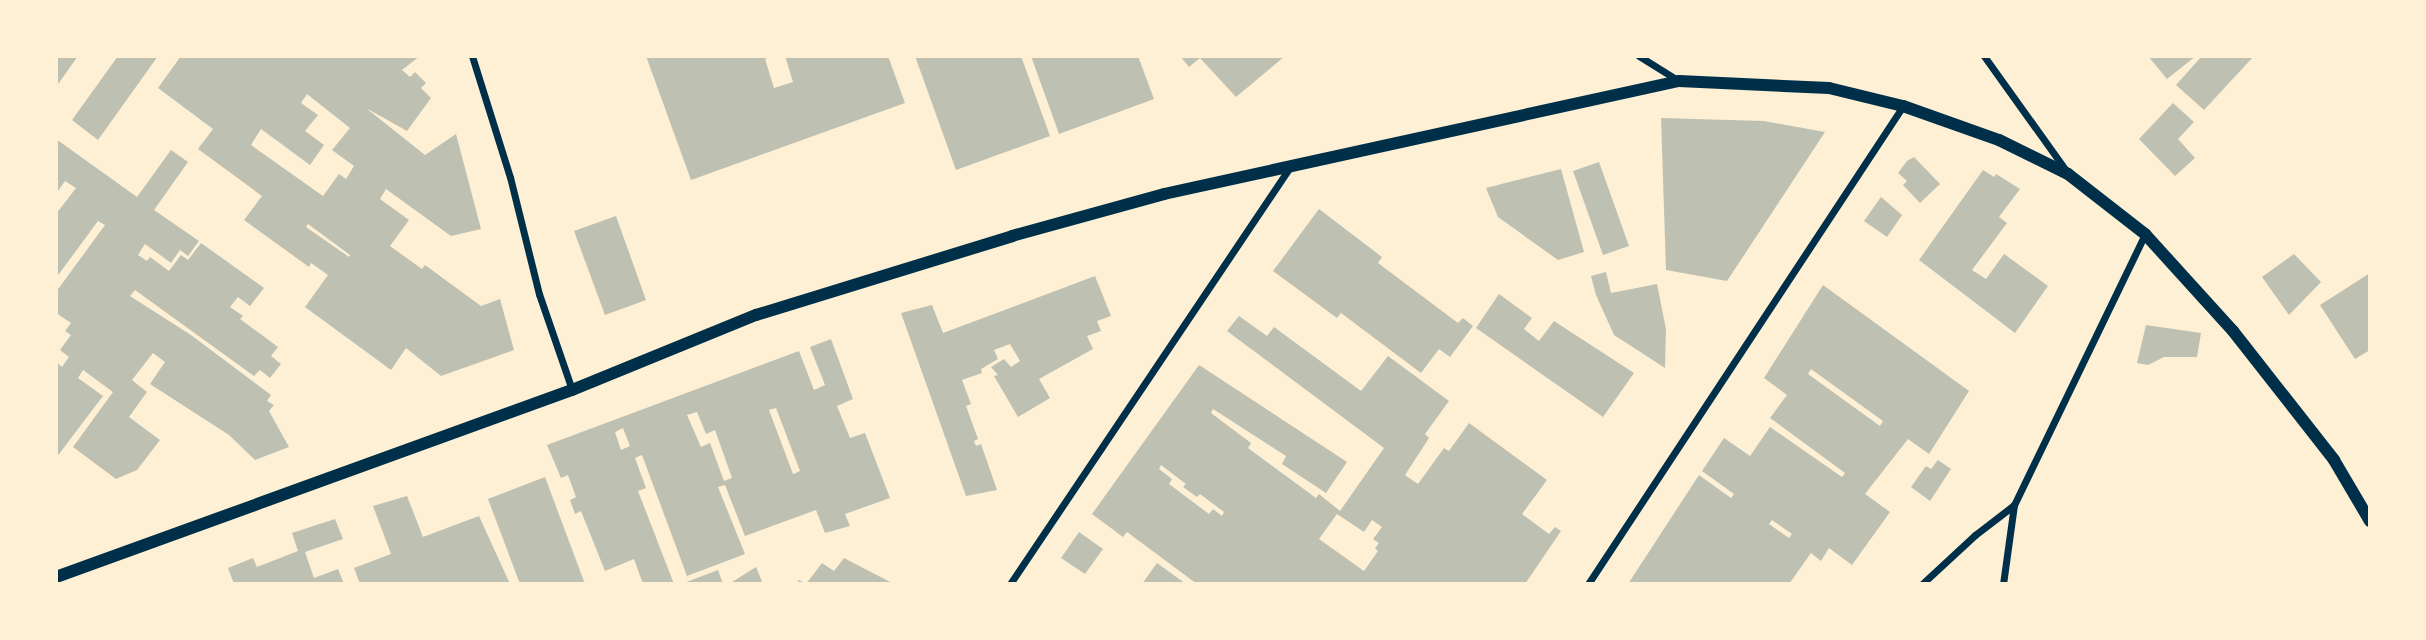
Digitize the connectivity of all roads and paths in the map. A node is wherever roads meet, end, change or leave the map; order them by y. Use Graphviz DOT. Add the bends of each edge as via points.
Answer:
graph roads {
  1 [pos="472,56"];
  2 [pos="1639,56"];
  3 [pos="1984,56"];
  4 [pos="1679,81"];
  5 [pos="1903,106"];
  6 [pos="1290,166"];
  7 [pos="2068,174"];
  8 [pos="2145,234"];
  9 [pos="572,390"];
  10 [pos="2014,505"];
  11 [pos="2370,521"];
  12 [pos="56,577"];
  13 [pos="1010,584"];
  14 [pos="1588,584"];
  15 [pos="1922,584"];
  16 [pos="2003,584"];
  1 -- 9 [label="street" via="539,294"];
  2 -- 4 [label="street"];
  3 -- 7 [label="street"];
  4 -- 5 [label="street" via="1829,88"];
  4 -- 6 [label="street"];
  5 -- 7 [label="street" via="1999,139"];
  5 -- 14 [label="street"];
  6 -- 9 [label="street" via="1164,194 1012,236 768,311"];
  6 -- 13 [label="street"];
  7 -- 8 [label="street"];
  8 -- 10 [label="street"];
  8 -- 11 [label="street" via="2250,352 2334,460"];
  9 -- 12 [label="street"];
  10 -- 15 [label="street"];
  10 -- 16 [label="street"];
}
